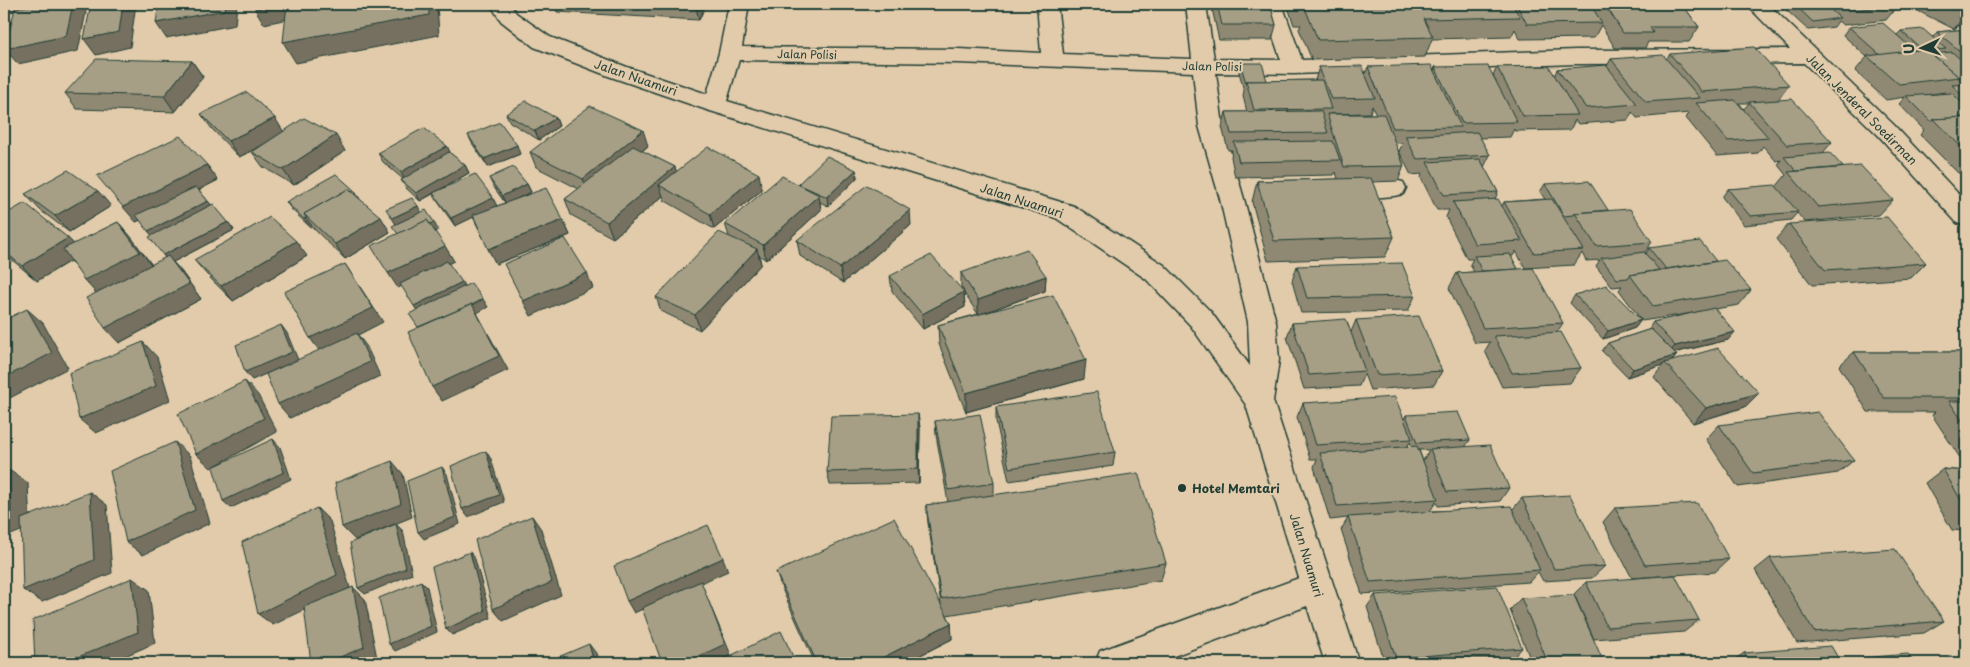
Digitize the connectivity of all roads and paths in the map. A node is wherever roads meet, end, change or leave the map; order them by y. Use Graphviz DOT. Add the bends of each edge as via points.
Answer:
graph roads {
  1 [pos="71,4"];
  2 [pos="500,4"];
  3 [pos="739,4"];
  4 [pos="1047,4"];
  5 [pos="1196,4"];
  6 [pos="1272,4"];
  7 [pos="1756,4"];
  8 [pos="4,20"];
  9 [pos="730,53"];
  10 [pos="1808,56"];
  11 [pos="1053,60"];
  12 [pos="1205,66"];
  13 [pos="1294,67"];
  14 [pos="715,105"];
  15 [pos="1394,188"];
  16 [pos="1318,193"];
  17 [pos="1966,217"];
  18 [pos="1259,401"];
  19 [pos="1317,587"];
  20 [pos="1112,663"];
  21 [pos="1342,663"];
  1 -- 8 [label="street"];
  2 -- 14 [label="street, Jalan Nuamuri" via="508,17 542,42"];
  3 -- 9 [label="street"];
  4 -- 11 [label="street"];
  5 -- 12 [label="street"];
  6 -- 13 [label="street"];
  7 -- 10 [label="street, Jalan Jenderal Soedirman"];
  9 -- 11 [label="street, Jalan Polisi"];
  9 -- 14 [label="street"];
  10 -- 13 [label="street, Jalan Polisi" via="1576,57"];
  10 -- 17 [label="street, Jalan Jenderal Soedirman" via="1886,130"];
  11 -- 12 [label="street, Jalan Polisi"];
  12 -- 13 [label="street, Jalan Polisi"];
  12 -- 18 [label="street" via="1211,126 1242,198 1246,262 1262,322 1265,360"];
  14 -- 18 [label="street, Jalan Nuamuri" via="1065,212 1155,272 1200,320"];
  15 -- 16 [label="street"];
  18 -- 19 [label="street, Jalan Nuamuri"];
  19 -- 20 [label="street"];
  19 -- 21 [label="street, Jalan Nuamuri"];
}
